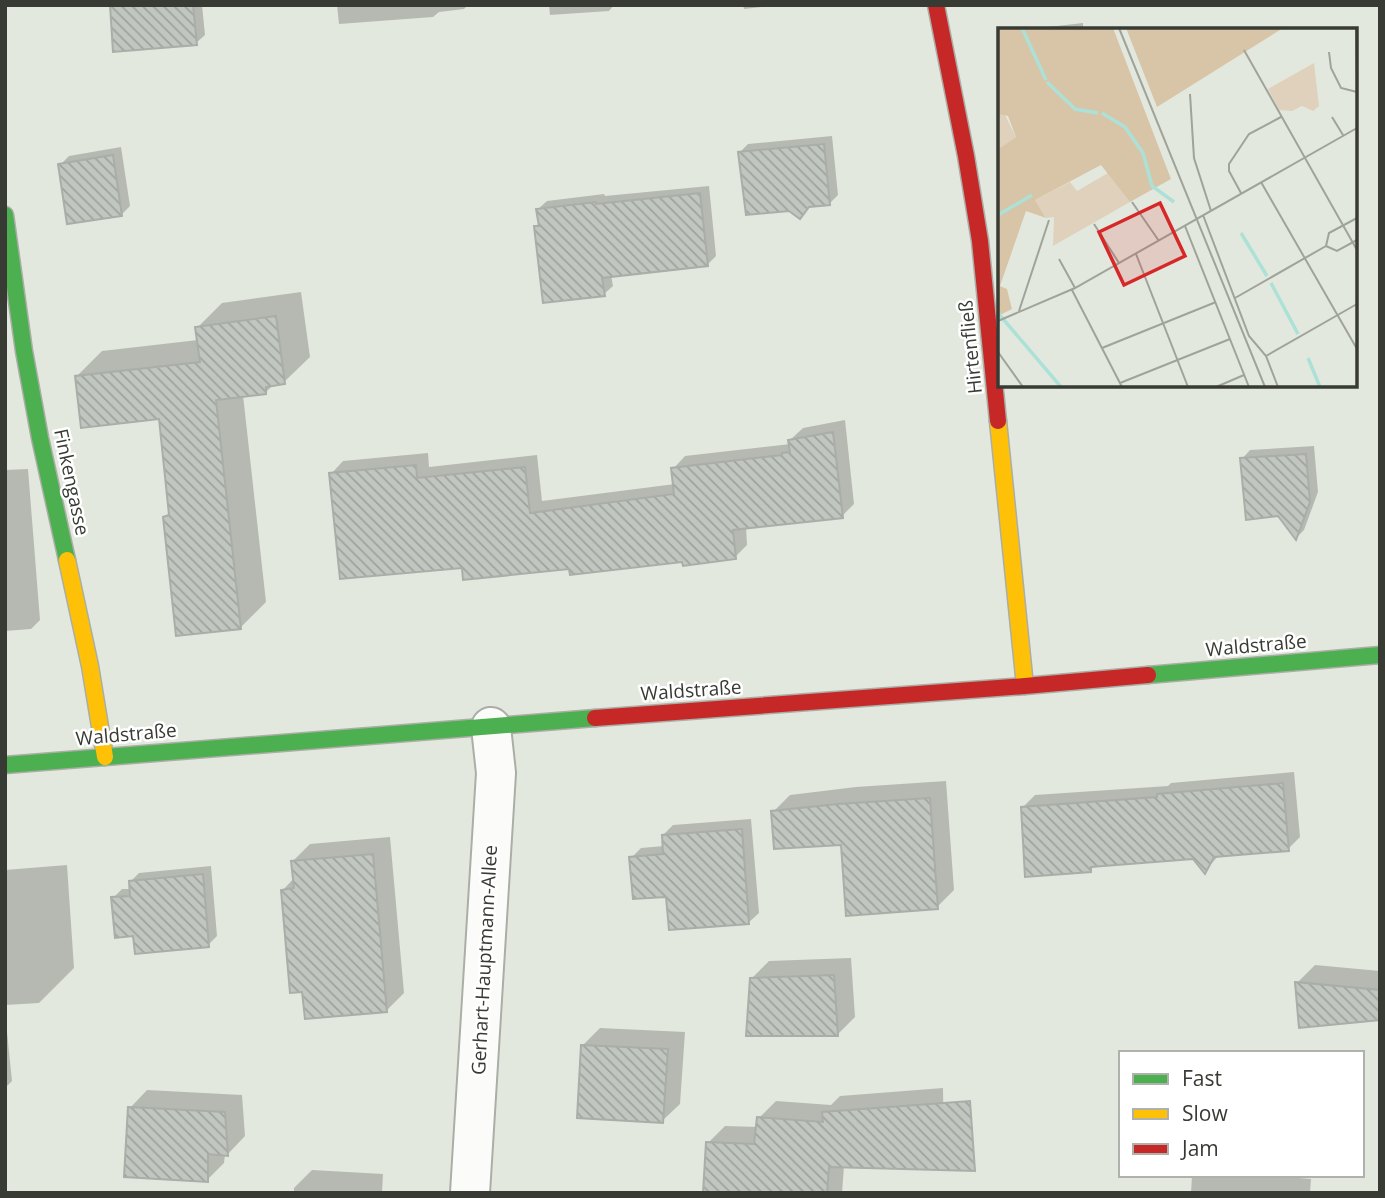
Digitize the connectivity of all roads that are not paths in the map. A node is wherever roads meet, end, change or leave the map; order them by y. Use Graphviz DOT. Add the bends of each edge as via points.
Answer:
graph roads {
  1 [pos="936,5"];
  2 [pos="5,215"];
  3 [pos="1380,655"];
  4 [pos="1025,686"];
  5 [pos="491,727"];
  6 [pos="104,757"];
  7 [pos="5,765"];
  8 [pos="470,1193"];
  1 -- 4 [label="street, Hirtenfließ" via="980,241"];
  2 -- 6 [label="street, Finkengasse" via="24,351 90,666"];
  3 -- 4 [label="street, Waldstraße"];
  4 -- 5 [label="street, Waldstraße"];
  5 -- 6 [label="street, Waldstraße"];
  5 -- 8 [label="street, Gerhart-Hauptmann-Allee" via="496,773"];
  6 -- 7 [label="street, Waldstraße"];
}
